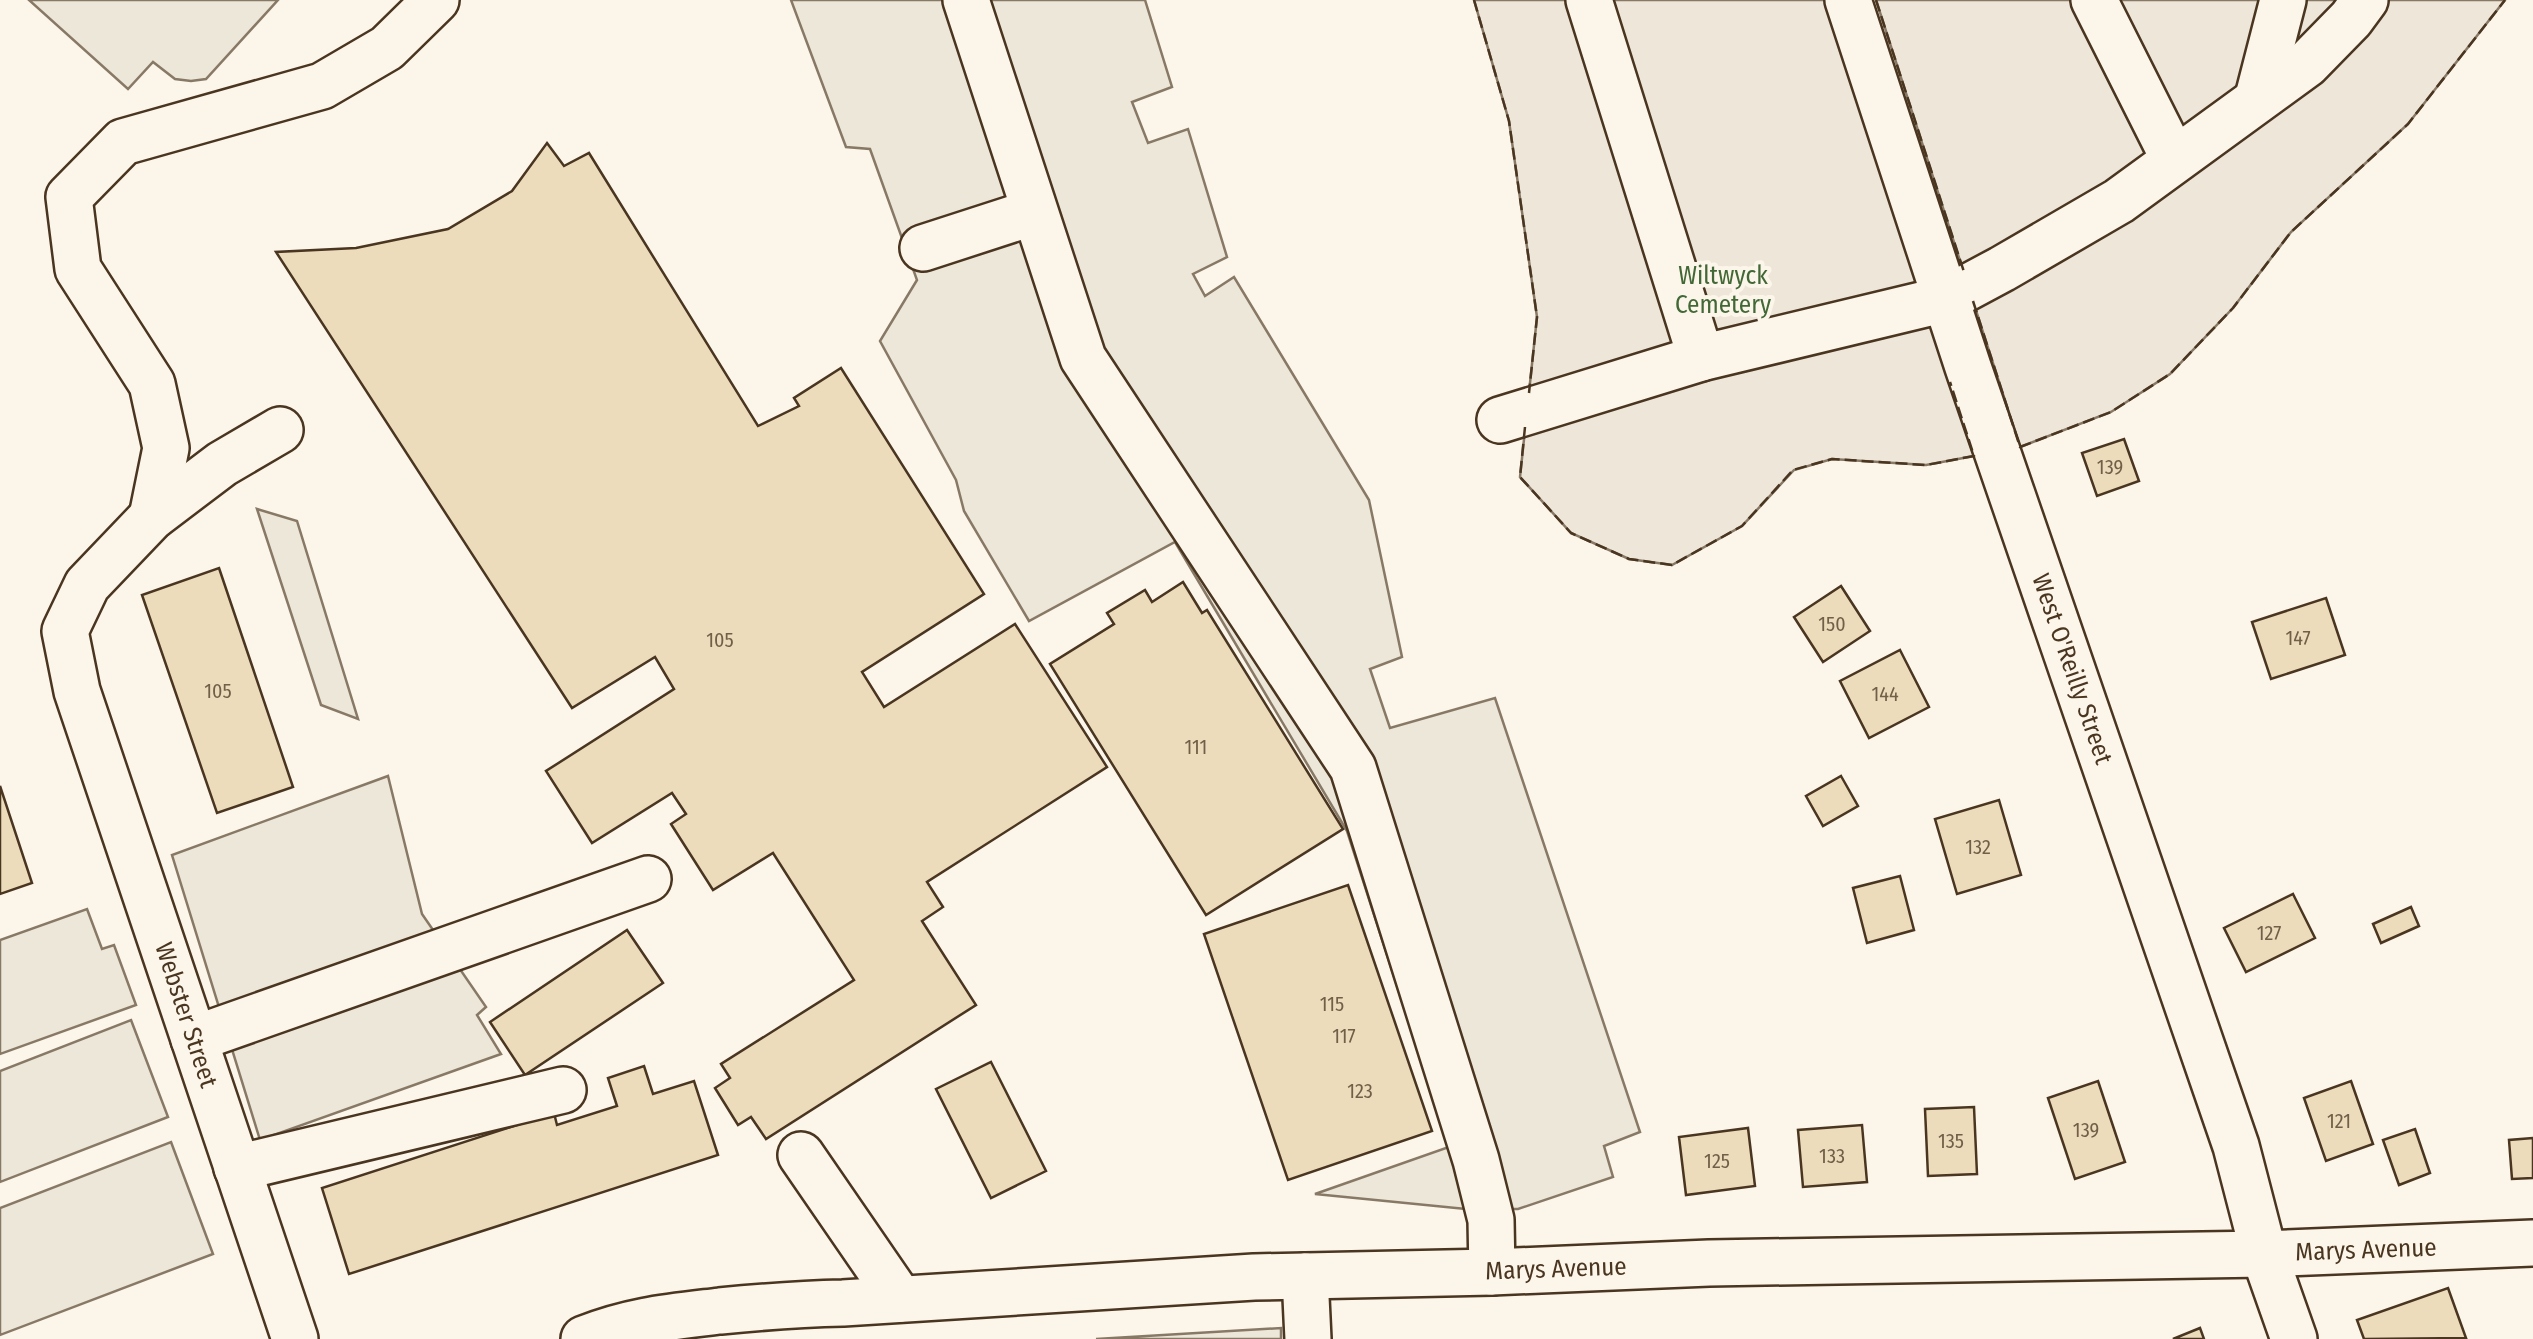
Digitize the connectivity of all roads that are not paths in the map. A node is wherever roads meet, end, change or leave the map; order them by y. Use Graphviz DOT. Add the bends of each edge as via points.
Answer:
graph roads {
  1 [pos="436,0"];
  2 [pos="966,0"];
  3 [pos="1589,0"];
  4 [pos="1848,0"];
  5 [pos="2094,0"];
  6 [pos="2283,0"];
  7 [pos="2365,0"];
  8 [pos="2258,97"];
  9 [pos="2174,160"];
  10 [pos="1034,212"];
  11 [pos="923,248"];
  12 [pos="1946,298"];
  13 [pos="1700,358"];
  14 [pos="1500,420"];
  15 [pos="280,430"];
  16 [pos="152,517"];
  17 [pos="648,879"];
  18 [pos="194,1039"];
  19 [pos="563,1090"];
  20 [pos="801,1155"];
  21 [pos="237,1168"];
  22 [pos="2533,1243"];
  23 [pos="2264,1254"];
  24 [pos="1492,1272"];
  25 [pos="1306,1276"];
  26 [pos="900,1300"];
  27 [pos="804,1321"];
  28 [pos="294,1339"];
  29 [pos="584,1339"];
  30 [pos="1308,1339"];
  31 [pos="2294,1339"];
  1 -- 16 [label="street" via="386,48 322,86 123,142 69,197 78,269 152,384 166,448"];
  2 -- 10 [label="street"];
  3 -- 13 [label="street"];
  4 -- 12 [label="street, West O'Reilly Street"];
  5 -- 9 [label="street"];
  6 -- 8 [label="street"];
  7 -- 8 [label="street" via="2307,64"];
  8 -- 9 [label="street"];
  9 -- 12 [label="street" via="2119,201"];
  10 -- 11 [label="street"];
  10 -- 24 [label="street" via="1083,358 1352,768 1476,1160 1491,1220"];
  12 -- 13 [label="street"];
  12 -- 23 [label="street, West O'Reilly Street" via="2236,1146"];
  13 -- 14 [label="street"];
  15 -- 16 [label="street, Webster Street"];
  16 -- 18 [label="street, Webster Street" via="87,585 64,631 77,691"];
  17 -- 18 [label="street"];
  18 -- 21 [label="street, Webster Street"];
  19 -- 21 [label="street"];
  20 -- 26 [label="street"];
  21 -- 28 [label="street, Webster Street"];
  22 -- 23 [label="street, Marys Avenue"];
  23 -- 24 [label="street, Marys Avenue"];
  23 -- 31 [label="street, West O'Reilly Street"];
  24 -- 25 [label="street, Marys Avenue"];
  25 -- 26 [label="street, Marys Avenue"];
  25 -- 30 [label="street"];
  26 -- 27 [label="street, Marys Avenue"];
  27 -- 29 [label="street, Marys Avenue" via="665,1317"];
}
